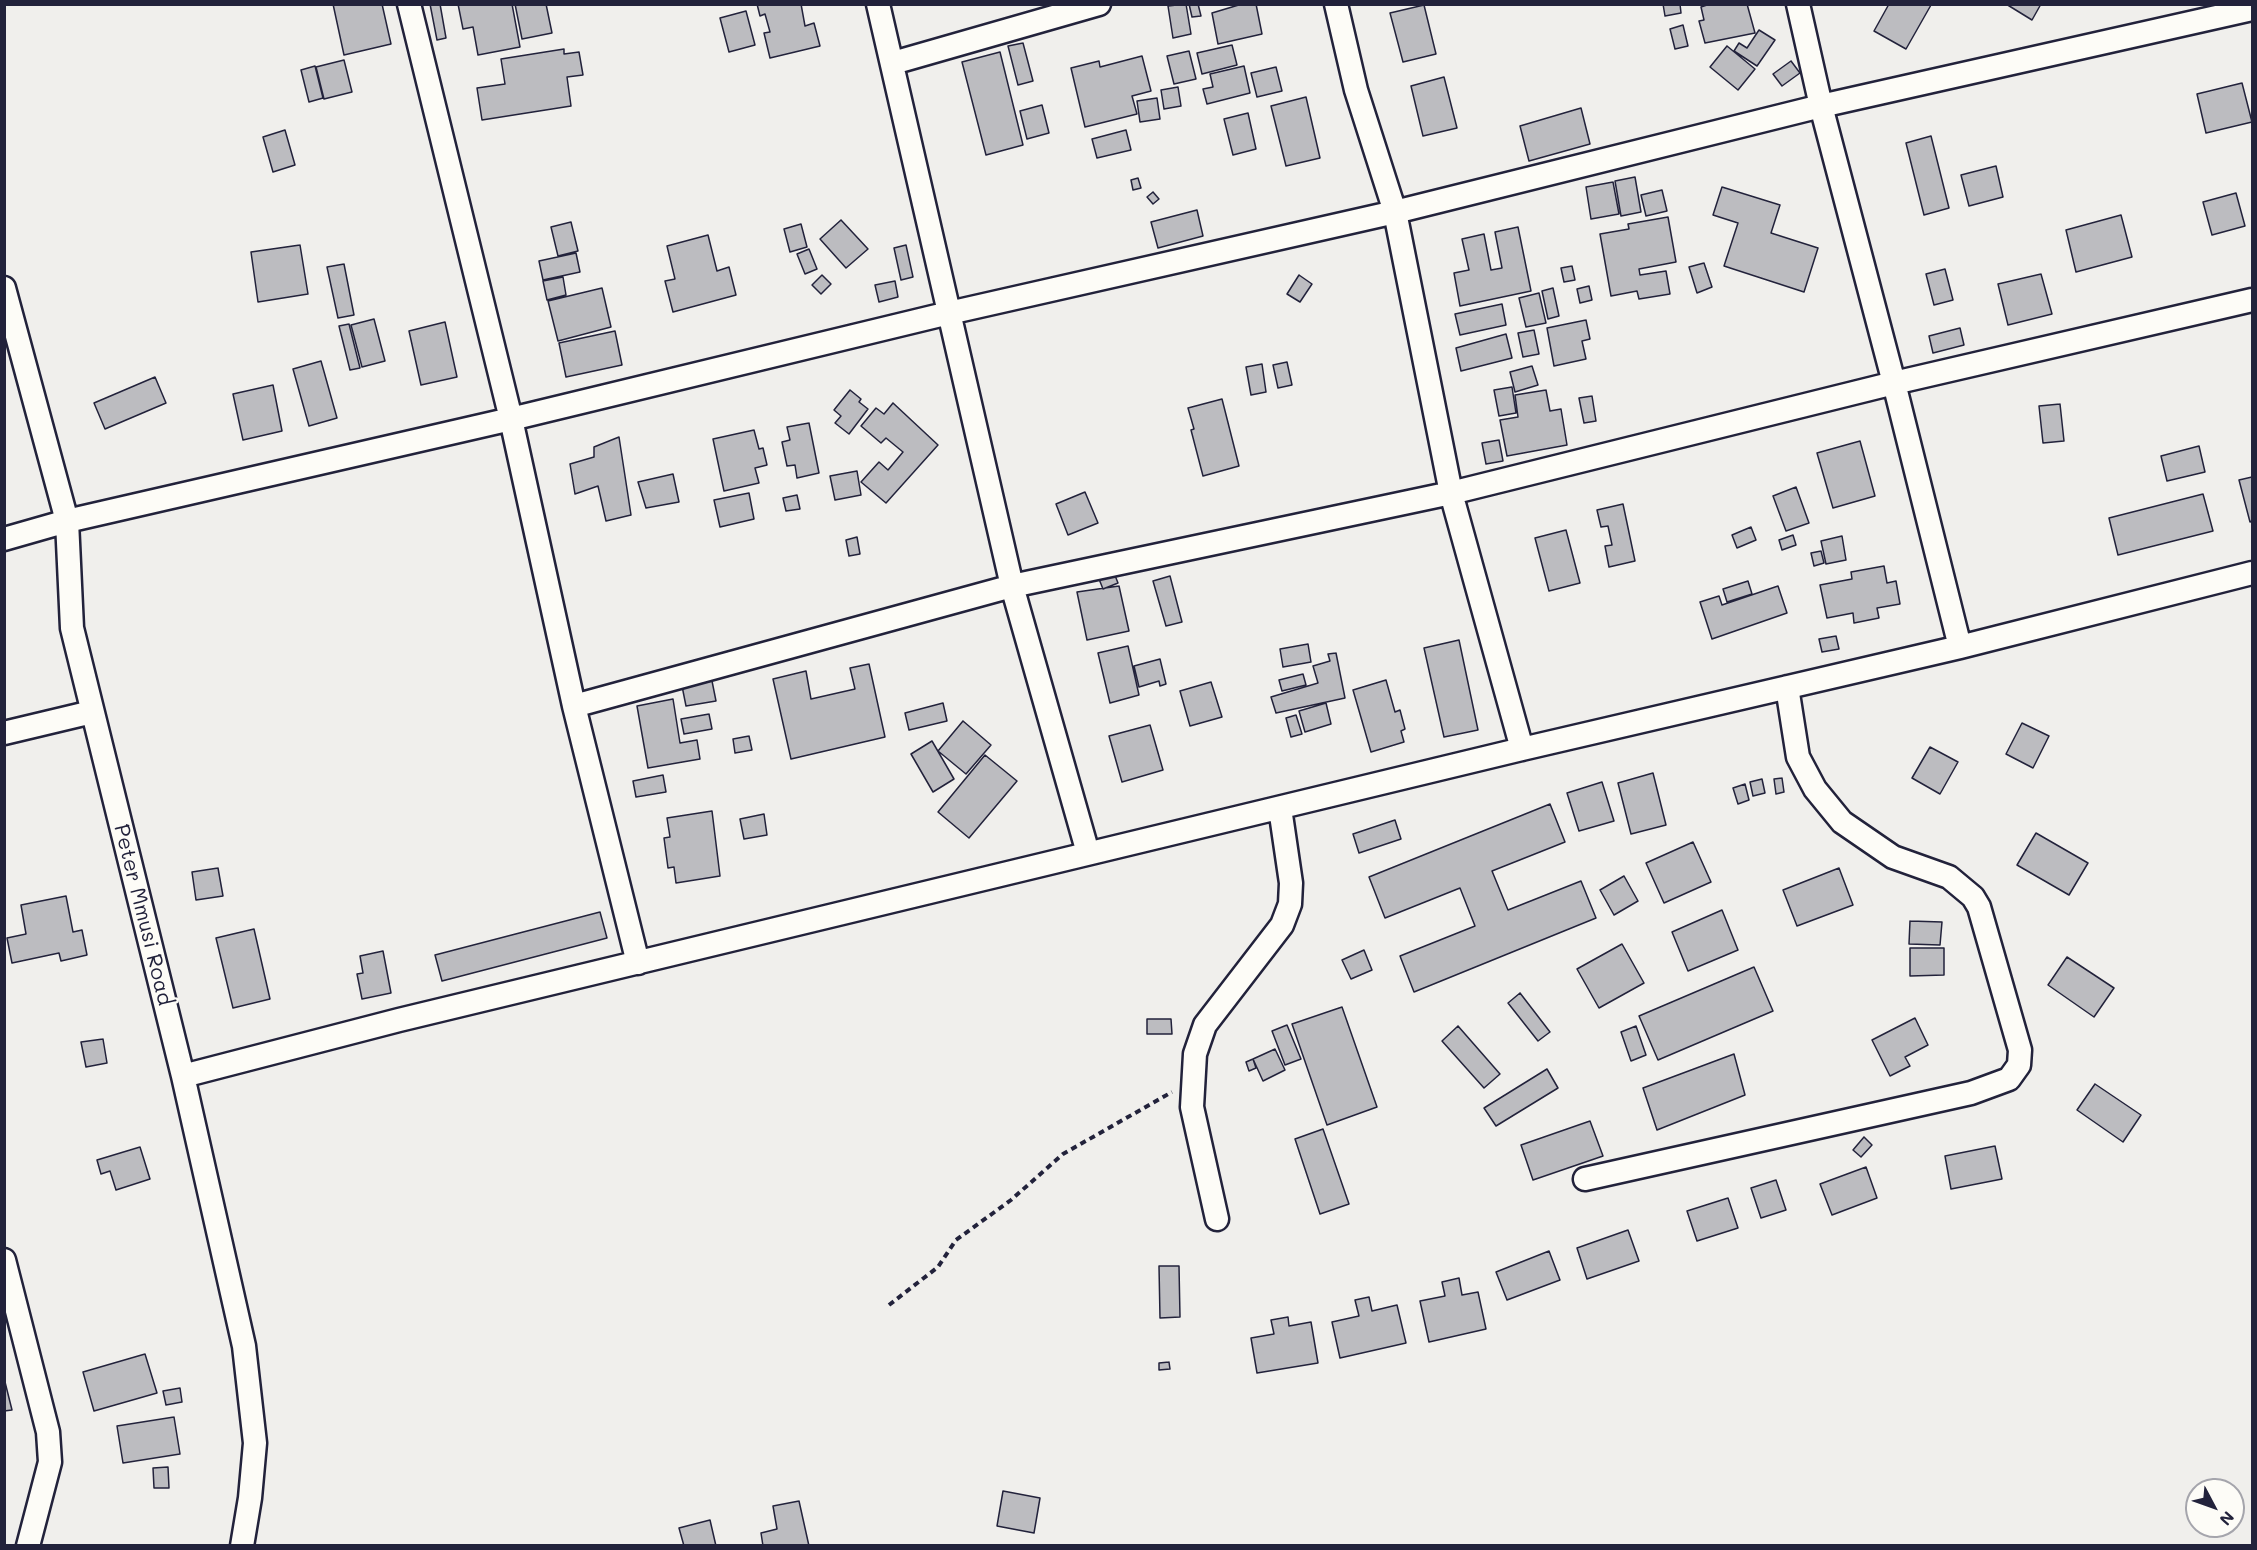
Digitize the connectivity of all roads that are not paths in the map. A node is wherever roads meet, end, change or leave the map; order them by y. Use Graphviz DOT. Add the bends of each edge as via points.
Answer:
graph roads {
  1 [pos="409,4"];
  2 [pos="878,4"];
  3 [pos="1099,4"];
  4 [pos="1336,4"];
  5 [pos="1798,4"];
  6 [pos="2253,9"];
  7 [pos="893,63"];
  8 [pos="1821,106"];
  9 [pos="1395,212"];
  10 [pos="4,288"];
  11 [pos="2253,300"];
  12 [pos="949,314"];
  13 [pos="1894,383"];
  14 [pos="511,419"];
  15 [pos="1451,493"];
  16 [pos="67,521"];
  17 [pos="4,539"];
  18 [pos="2253,573"];
  19 [pos="1012,585"];
  20 [pos="1960,647"];
  21 [pos="1787,687"];
  22 [pos="574,706"];
  23 [pos="92,712"];
  24 [pos="4,733"];
  25 [pos="1521,749"];
  26 [pos="1280,808"];
  27 [pos="1088,853"];
  28 [pos="638,963"];
  29 [pos="183,1076"];
  30 [pos="1585,1179"];
  31 [pos="1217,1219"];
  32 [pos="4,1260"];
  33 [pos="28,1545"];
  34 [pos="242,1545"];
  1 -- 14 [label="street"];
  2 -- 7 [label="street"];
  3 -- 7 [label="street"];
  4 -- 9 [label="street" via="1356,90"];
  5 -- 8 [label="street"];
  6 -- 8 [label="street"];
  7 -- 12 [label="street"];
  8 -- 9 [label="street"];
  8 -- 13 [label="street"];
  9 -- 12 [label="street"];
  9 -- 15 [label="street"];
  10 -- 16 [label="street, Peter Mmusi Road"];
  11 -- 13 [label="street"];
  12 -- 14 [label="street"];
  12 -- 19 [label="street"];
  13 -- 15 [label="street"];
  13 -- 20 [label="street"];
  14 -- 16 [label="street"];
  14 -- 22 [label="street"];
  15 -- 19 [label="street"];
  15 -- 25 [label="street"];
  16 -- 17 [label="street"];
  16 -- 23 [label="street, Peter Mmusi Road" via="72,628"];
  18 -- 20 [label="street"];
  19 -- 22 [label="street"];
  19 -- 27 [label="street"];
  20 -- 21 [label="street"];
  21 -- 25 [label="street"];
  21 -- 30 [label="street" via="1798,757 1815,789 1842,822 1893,857 1949,878 1973,897 2020,1050 2019,1065 2009,1078 1971,1093"];
  22 -- 28 [label="street"];
  23 -- 24 [label="street"];
  23 -- 29 [label="street, Peter Mmusi Road"];
  25 -- 26 [label="street"];
  26 -- 27 [label="street"];
  26 -- 31 [label="street" via="1291,883 1290,904 1269,946 1205,1025 1195,1054 1192,1107"];
  27 -- 28 [label="street"];
  28 -- 29 [label="street"];
  29 -- 34 [label="street, Peter Mmusi Road" via="251,1390 255,1443"];
  32 -- 33 [label="street" via="48,1432 50,1462"];
}
